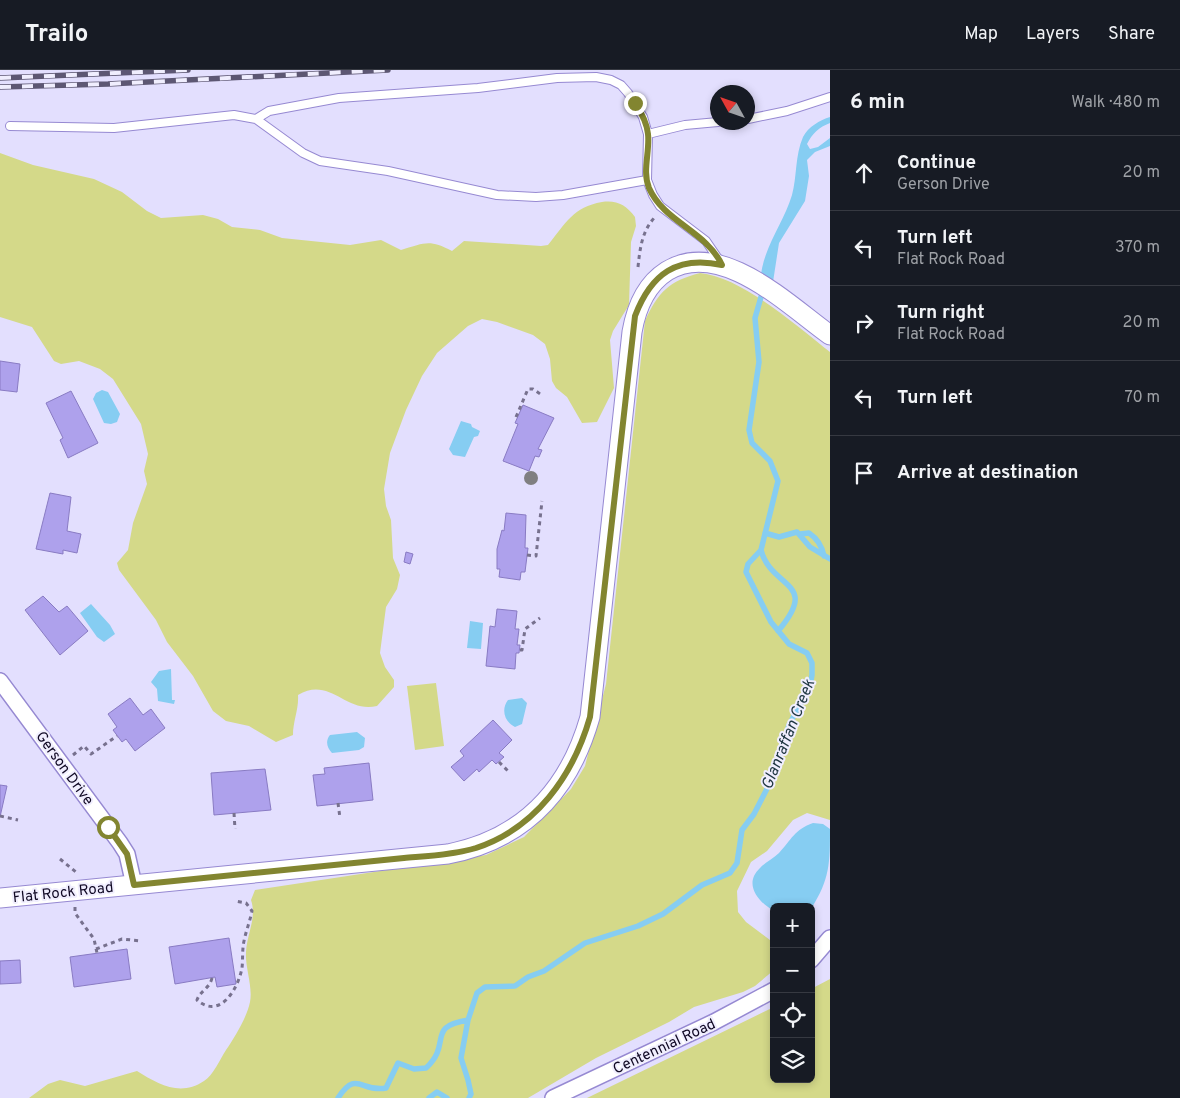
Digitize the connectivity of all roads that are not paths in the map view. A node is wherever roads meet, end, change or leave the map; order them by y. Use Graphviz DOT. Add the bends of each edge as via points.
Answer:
graph roads {
  1 [pos="830,97"];
  2 [pos="755,118"];
  3 [pos="256,119"];
  4 [pos="710,123"];
  5 [pos="10,126"];
  6 [pos="648,134"];
  7 [pos="647,180"];
  8 [pos="722,265"];
  9 [pos="830,335"];
  10 [pos="0,681"];
  11 [pos="134,885"];
  12 [pos="0,898"];
  13 [pos="830,938"];
  14 [pos="815,955"];
  15 [pos="770,992"];
  16 [pos="553,1098"];
  1 -- 2 [label="lane"];
  3 -- 5 [label="lane" via="220,114 114,128"];
  3 -- 6 [label="lane" via="269,111 339,98 596,77 611,80 624,89 643,117"];
  3 -- 7 [label="lane" via="303,153 320,161 388,171 497,195 563,195"];
  4 -- 6 [label="lane"];
  6 -- 7 [label="lane"];
  7 -- 8 [label="lane" via="663,208 706,241"];
  8 -- 9 [label="street, Flat Rock Road" via="750,278"];
  8 -- 11 [label="street, Flat Rock Road" via="697,262 674,267 654,282 635,316 590,717 571,768 542,806 504,835 476,848"];
  10 -- 11 [label="street, Gerson Drive" via="127,854"];
  11 -- 12 [label="street, Flat Rock Road"];
  13 -- 14 [label="street"];
  15 -- 16 [label="street, Centennial Road"];
}
